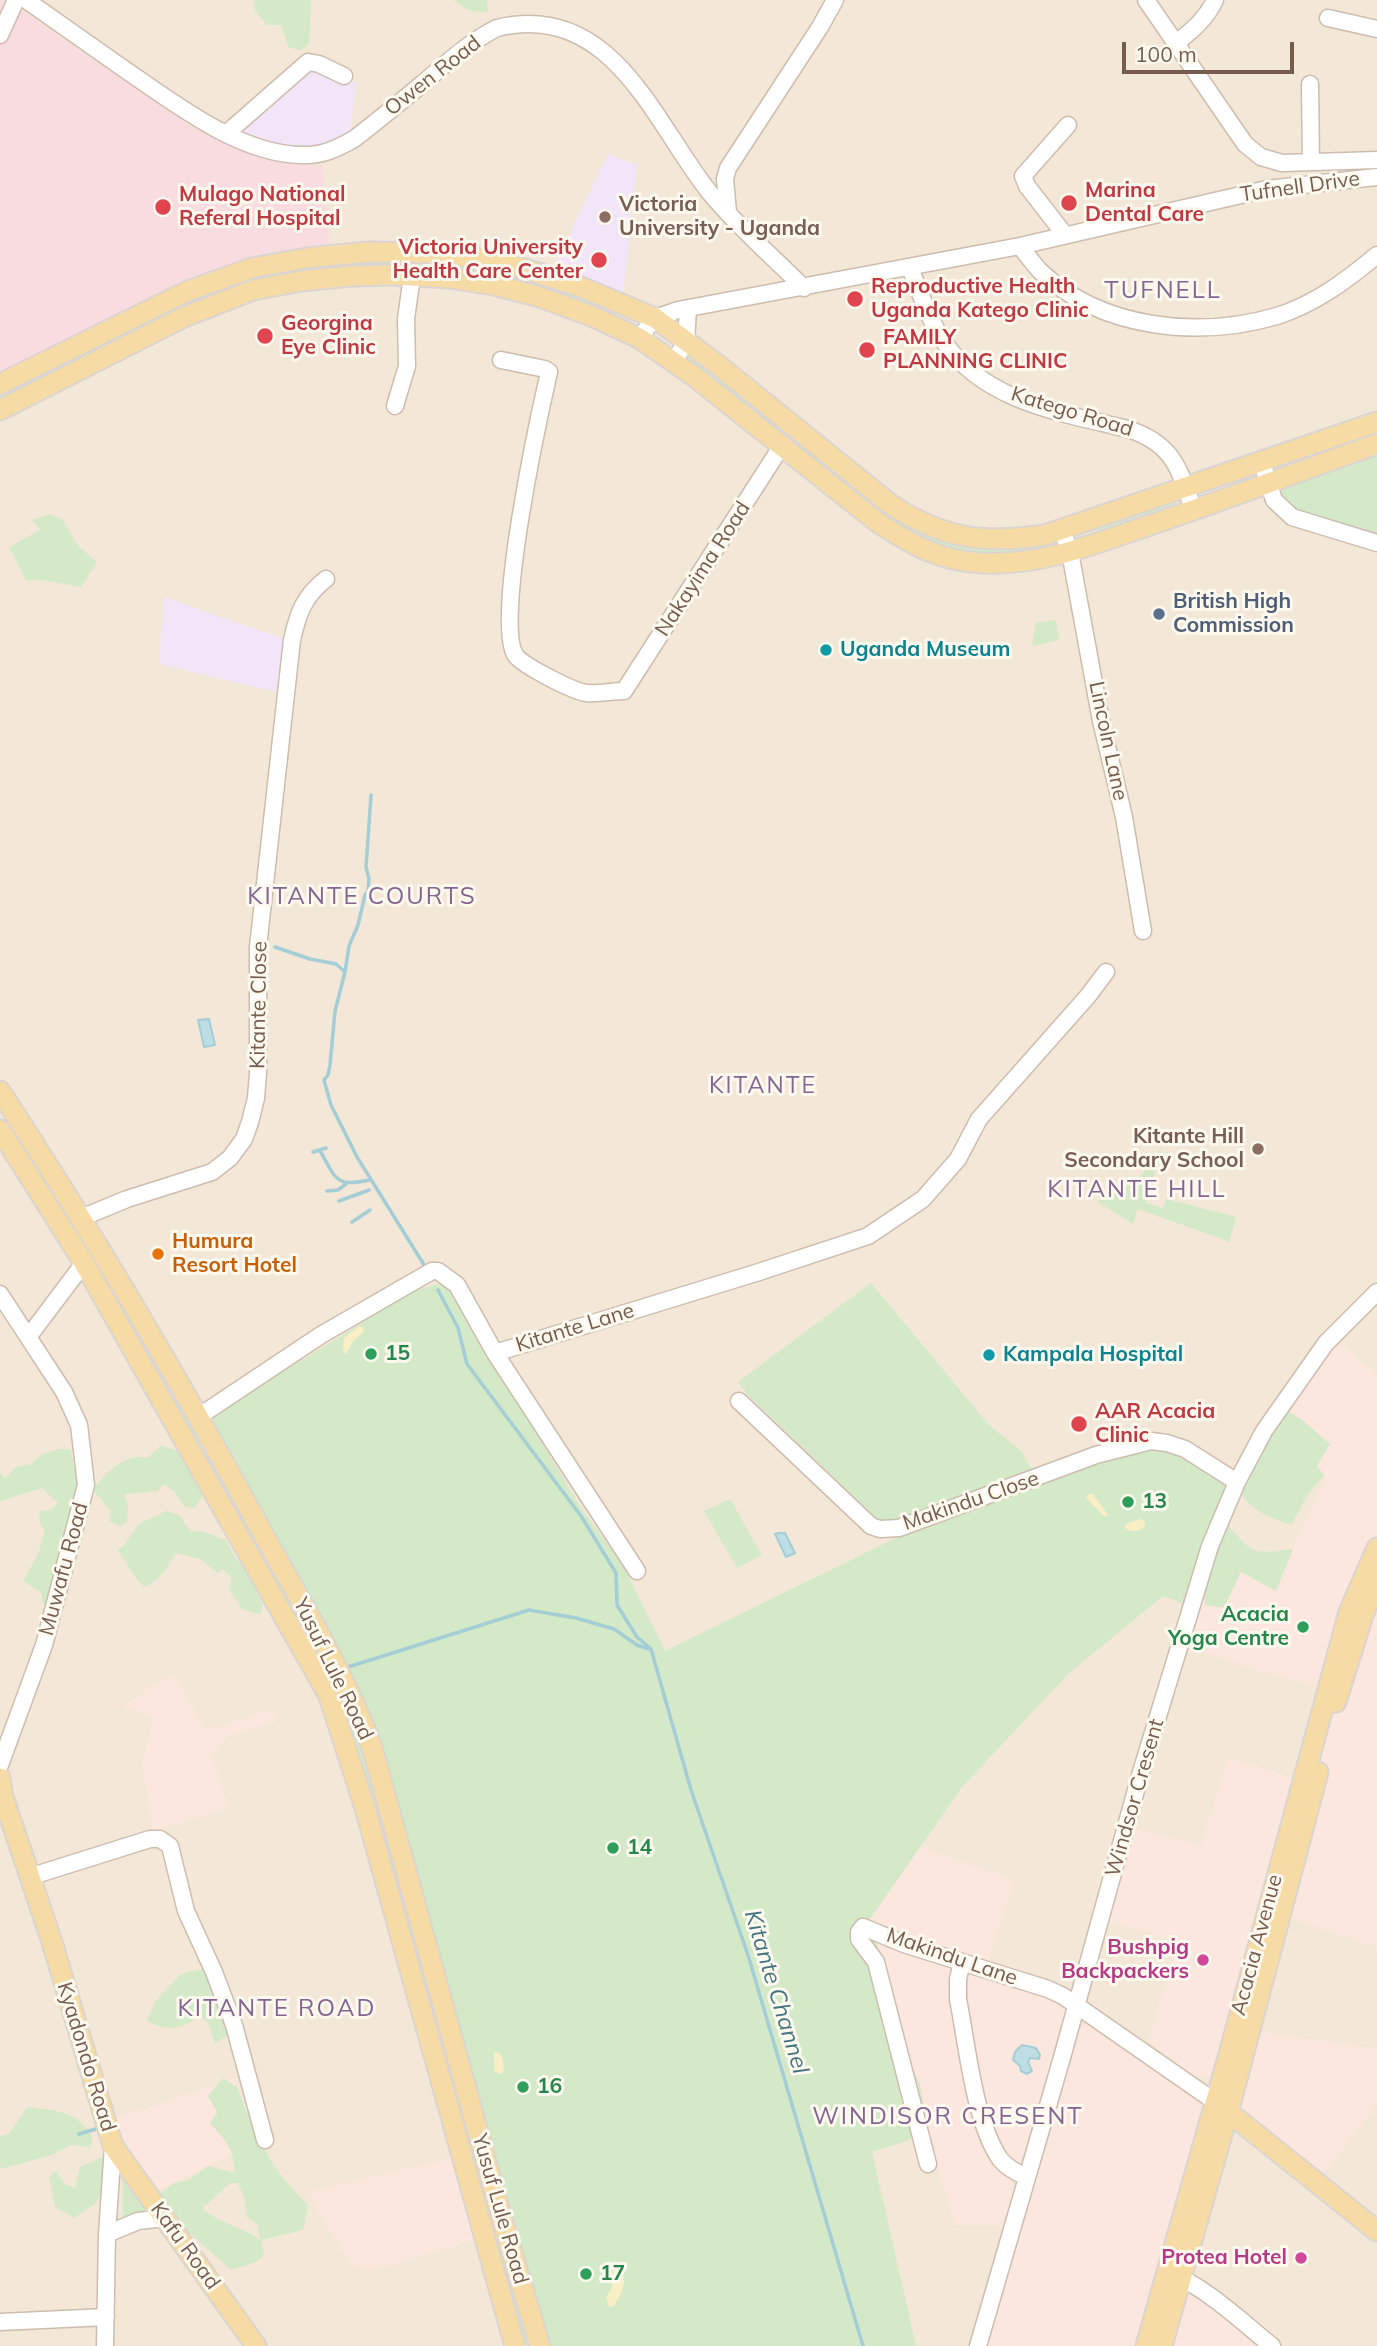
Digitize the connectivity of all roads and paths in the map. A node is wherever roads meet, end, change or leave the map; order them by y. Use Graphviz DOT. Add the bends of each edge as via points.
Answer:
graph roads {
  1 [pos="16,0"];
  2 [pos="26,0"];
  3 [pos="835,0"];
  4 [pos="1146,0"];
  5 [pos="1215,0"];
  6 [pos="1328,18"];
  7 [pos="1377,29"];
  8 [pos="0,35"];
  9 [pos="1176,43"];
  10 [pos="344,76"];
  11 [pos="1310,84"];
  12 [pos="1068,125"];
  13 [pos="227,133"];
  14 [pos="1377,160"];
  15 [pos="1311,162"];
  16 [pos="1377,177"];
  17 [pos="728,212"];
  18 [pos="1065,235"];
  19 [pos="1020,246"];
  20 [pos="1377,255"];
  21 [pos="910,268"];
  22 [pos="412,276"];
  23 [pos="804,288"];
  24 [pos="172,299"];
  25 [pos="688,309"];
  26 [pos="184,317"];
  27 [pos="655,318"];
  28 [pos="639,338"];
  29 [pos="686,342"];
  30 [pos="501,360"];
  31 [pos="674,361"];
  32 [pos="0,384"];
  33 [pos="395,406"];
  34 [pos="0,410"];
  35 [pos="1377,422"];
  36 [pos="1377,444"];
  37 [pos="781,447"];
  38 [pos="1262,463"];
  39 [pos="1268,483"];
  40 [pos="1186,489"];
  41 [pos="1194,510"];
  42 [pos="1062,530"];
  43 [pos="1377,542"];
  44 [pos="1070,552"];
  45 [pos="326,579"];
  46 [pos="1143,931"];
  47 [pos="1106,972"];
  48 [pos="0,1091"];
  49 [pos="0,1130"];
  50 [pos="31,1139"];
  51 [pos="15,1152"];
  52 [pos="81,1218"];
  53 [pos="84,1263"];
  54 [pos="1377,1292"];
  55 [pos="0,1294"];
  56 [pos="29,1336"];
  57 [pos="495,1353"];
  58 [pos="739,1401"];
  59 [pos="198,1417"];
  60 [pos="1237,1482"];
  61 [pos="1377,1548"];
  62 [pos="637,1571"];
  63 [pos="1377,1581"];
  64 [pos="0,1765"];
  65 [pos="1,1792"];
  66 [pos="387,1801"];
  67 [pos="365,1808"];
  68 [pos="29,1877"];
  69 [pos="962,1962"];
  70 [pos="1076,2005"];
  71 [pos="1221,2107"];
  72 [pos="265,2140"];
  73 [pos="113,2146"];
  74 [pos="928,2164"];
  75 [pos="1027,2177"];
  76 [pos="166,2218"];
  77 [pos="1377,2231"];
  78 [pos="107,2234"];
  79 [pos="1174,2276"];
  80 [pos="106,2317"];
  81 [pos="0,2322"];
  82 [pos="105,2346"];
  83 [pos="256,2346"];
  84 [pos="514,2346"];
  85 [pos="540,2346"];
  86 [pos="978,2346"];
  87 [pos="1146,2346"];
  88 [pos="1162,2346"];
  89 [pos="1272,2346"];
  1 -- 8 [label="street"];
  2 -- 13 [label="street, Owen Road" via="179,106"];
  3 -- 17 [label="street" via="728,168"];
  4 -- 9 [label="street"];
  5 -- 9 [label="street" via="1201,22"];
  6 -- 7 [label="street"];
  9 -- 15 [label="street" via="1245,144 1273,161"];
  10 -- 13 [label="street" via="308,62"];
  11 -- 15 [label="street"];
  12 -- 18 [label="street" via="1023,176"];
  13 -- 17 [label="street, Owen Road" via="276,152 304,156 336,149 497,27 557,14 585,24 621,55 710,193"];
  14 -- 15 [label="street"];
  16 -- 18 [label="street, Tufnell Drive" via="1267,189"];
  17 -- 23 [label="street, Owen Road"];
  18 -- 19 [label="street, Tufnell Drive"];
  19 -- 20 [label="street" via="1039,270 1085,302 1153,325 1189,328 1276,316 1331,291"];
  19 -- 21 [label="street, Tufnell Drive"];
  21 -- 23 [label="street, Tufnell Drive"];
  21 -- 40 [label="street, Katego Road" via="943,341 978,377 1021,400 1144,434 1172,456"];
  22 -- 26 [label="main road" via="350,276 253,290"];
  22 -- 28 [label="main road" via="494,285 537,296"];
  22 -- 33 [label="street" via="406,319 407,366"];
  23 -- 25 [label="street, Tufnell Drive"];
  24 -- 26 [label="main road"];
  24 -- 27 [label="main road" via="252,268 307,258 368,252 437,253 522,268"];
  24 -- 32 [label="main road"];
  25 -- 27 [label="street, Tufnell Drive"];
  25 -- 29 [label="street"];
  26 -- 34 [label="main road"];
  27 -- 28 [label="street"];
  27 -- 29 [label="main road"];
  28 -- 31 [label="main road"];
  29 -- 31 [label="street"];
  29 -- 42 [label="main road" via="916,521 976,538 1009,540"];
  30 -- 37 [label="street, Nakayima Road" via="549,372 523,506 512,590 512,646 516,656 574,690 624,691"];
  31 -- 37 [label="main road"];
  35 -- 38 [label="main road"];
  36 -- 39 [label="main road"];
  37 -- 44 [label="main road" via="876,521 930,553 985,563 1026,562"];
  38 -- 39 [label="street"];
  38 -- 40 [label="main road"];
  39 -- 41 [label="main road"];
  39 -- 43 [label="street" via="1279,506 1292,517"];
  40 -- 41 [label="street, Katego Road"];
  40 -- 42 [label="main road"];
  41 -- 44 [label="main road"];
  42 -- 44 [label="street, Lincoln Lane"];
  44 -- 46 [label="street, Lincoln Lane"];
  45 -- 52 [label="street, Kitante Close" via="304,600 292,640 258,947 256,1098 244,1139 212,1172"];
  47 -- 57 [label="street, Kitante Lane" via="979,1119 958,1159 923,1199 868,1236"];
  48 -- 50 [label="main road, Yusuf Lule Road"];
  49 -- 51 [label="main road, Yusuf Lule Road"];
  50 -- 51 [label="main road"];
  50 -- 52 [label="main road, Yusuf Lule Road"];
  51 -- 53 [label="main road, Yusuf Lule Road"];
  52 -- 59 [label="main road, Yusuf Lule Road"];
  53 -- 56 [label="street"];
  53 -- 67 [label="main road, Yusuf Lule Road" via="329,1696"];
  54 -- 60 [label="street, Windsor Cresent" via="1326,1343 1264,1431"];
  55 -- 56 [label="street, Muwafu Road"];
  56 -- 64 [label="street, Muwafu Road" via="79,1424 86,1485 44,1645"];
  57 -- 59 [label="street, Kitante Lane" via="457,1285 432,1271 321,1335"];
  57 -- 62 [label="street"];
  58 -- 60 [label="street, Makindu Close" via="871,1526 880,1529 899,1528 1096,1455 1151,1441 1185,1448"];
  59 -- 66 [label="main road, Yusuf Lule Road" via="340,1674 362,1719"];
  60 -- 70 [label="street, Windsor Cresent" via="1191,1606"];
  61 -- 71 [label="main road, Acacia Avenue" via="1349,1612"];
  63 -- 71 [label="main road, Acacia Avenue" via="1329,1727"];
  65 -- 68 [label="main road, Kyadondo Road"];
  66 -- 67 [label="main road"];
  66 -- 85 [label="main road, Yusuf Lule Road"];
  67 -- 84 [label="main road, Yusuf Lule Road"];
  68 -- 72 [label="street" via="150,1839 170,1846 186,1911 234,2025"];
  68 -- 73 [label="main road, Kyadondo Road"];
  69 -- 70 [label="street, Makindu Lane" via="1048,1989"];
  69 -- 74 [label="street, Makindu Lane" via="871,1929 863,1927 859,1932 876,1962"];
  69 -- 75 [label="street" via="958,1999 985,2124 1001,2160"];
  70 -- 71 [label="street, Makindu Lane"];
  70 -- 75 [label="street, Windsor Cresent"];
  71 -- 77 [label="main road"];
  71 -- 79 [label="main road, Acacia Avenue"];
  73 -- 76 [label="main road, Kafu Road"];
  73 -- 78 [label="street, Kyadondo Road"];
  75 -- 86 [label="street, Windsor Cresent"];
  76 -- 78 [label="street" via="138,2221"];
  76 -- 83 [label="main road, Kafu Road"];
  78 -- 80 [label="street, Kyadondo Road"];
  79 -- 87 [label="main road, Acacia Avenue"];
  79 -- 88 [label="main road, Acacia Avenue"];
  79 -- 89 [label="street"];
  80 -- 81 [label="street"];
  80 -- 82 [label="street, Kyadondo Road"];
}
